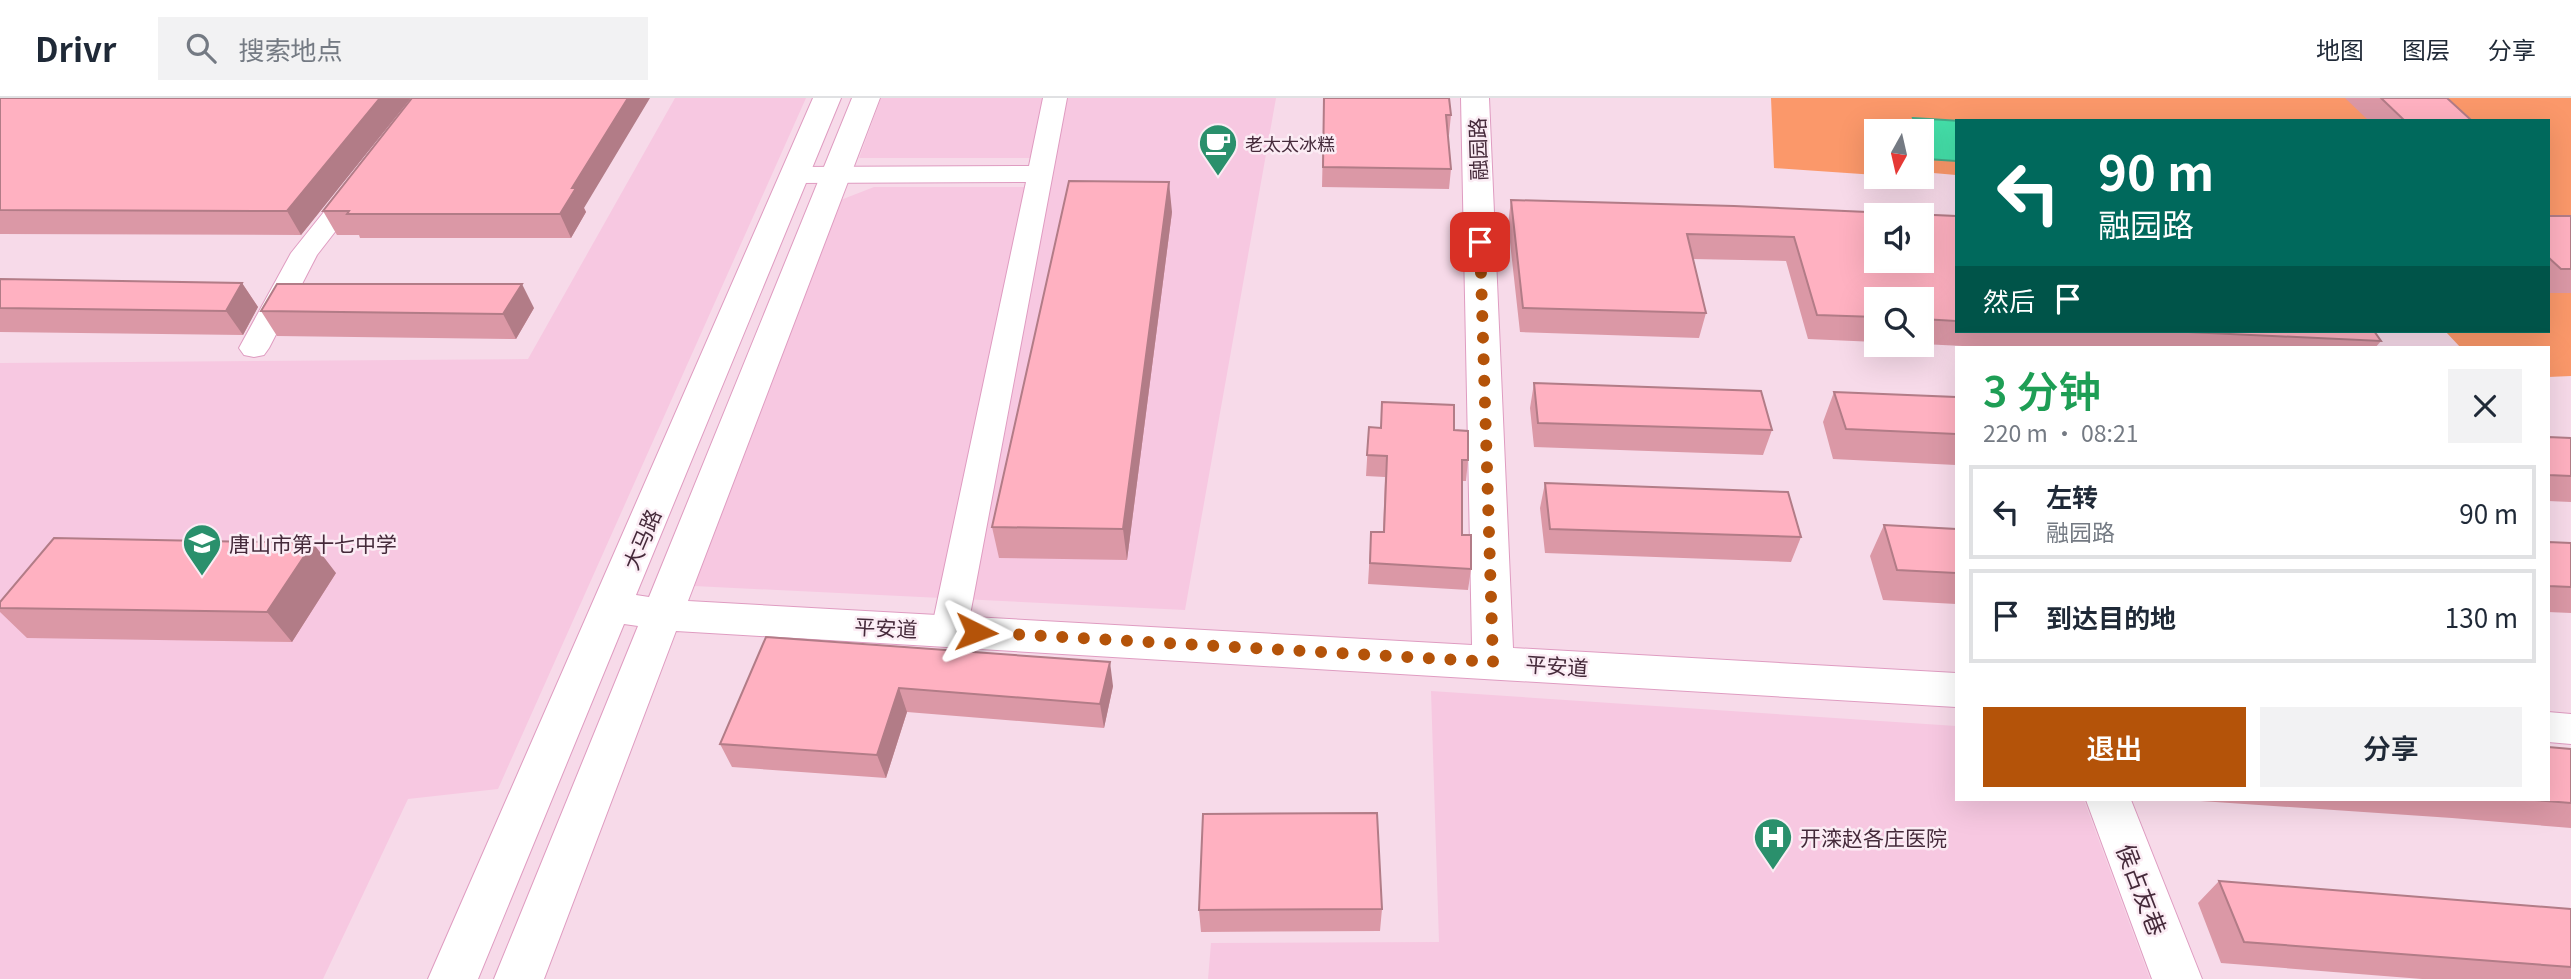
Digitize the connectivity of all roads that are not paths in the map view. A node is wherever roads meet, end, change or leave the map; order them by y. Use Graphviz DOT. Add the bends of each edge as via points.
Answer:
graph roads {
  1 [pos="827,98"];
  2 [pos="866,98"];
  3 [pos="1055,98"];
  4 [pos="1475,98"];
  5 [pos="370,170"];
  6 [pos="795,174"];
  7 [pos="1040,174"];
  8 [pos="836,175"];
  9 [pos="254,348"];
  10 [pos="612,606"];
  11 [pos="663,615"];
  12 [pos="949,631"];
  13 [pos="1493,662"];
  14 [pos="1955,690"];
  15 [pos="2550,727"];
  16 [pos="2571,729"];
  17 [pos="2109,801"];
  18 [pos="453,979"];
  19 [pos="519,979"];
  20 [pos="2177,979"];
  1 -- 6 [label="street, 大马路"];
  2 -- 8 [label="street"];
  3 -- 7 [label="street"];
  4 -- 13 [label="street, 融园路"];
  5 -- 9 [label="street" via="305,253"];
  6 -- 8 [label="street"];
  6 -- 10 [label="street, 大马路"];
  7 -- 8 [label="street"];
  7 -- 12 [label="street"];
  8 -- 11 [label="street"];
  10 -- 11 [label="street, 平安道"];
  10 -- 18 [label="street, 大马路"];
  11 -- 12 [label="street, 平安道"];
  11 -- 19 [label="street"];
  12 -- 13 [label="street, 平安道"];
  13 -- 14 [label="street, 平安道"];
  15 -- 16 [label="street"];
  17 -- 20 [label="street, 侯占友巷"];
}
